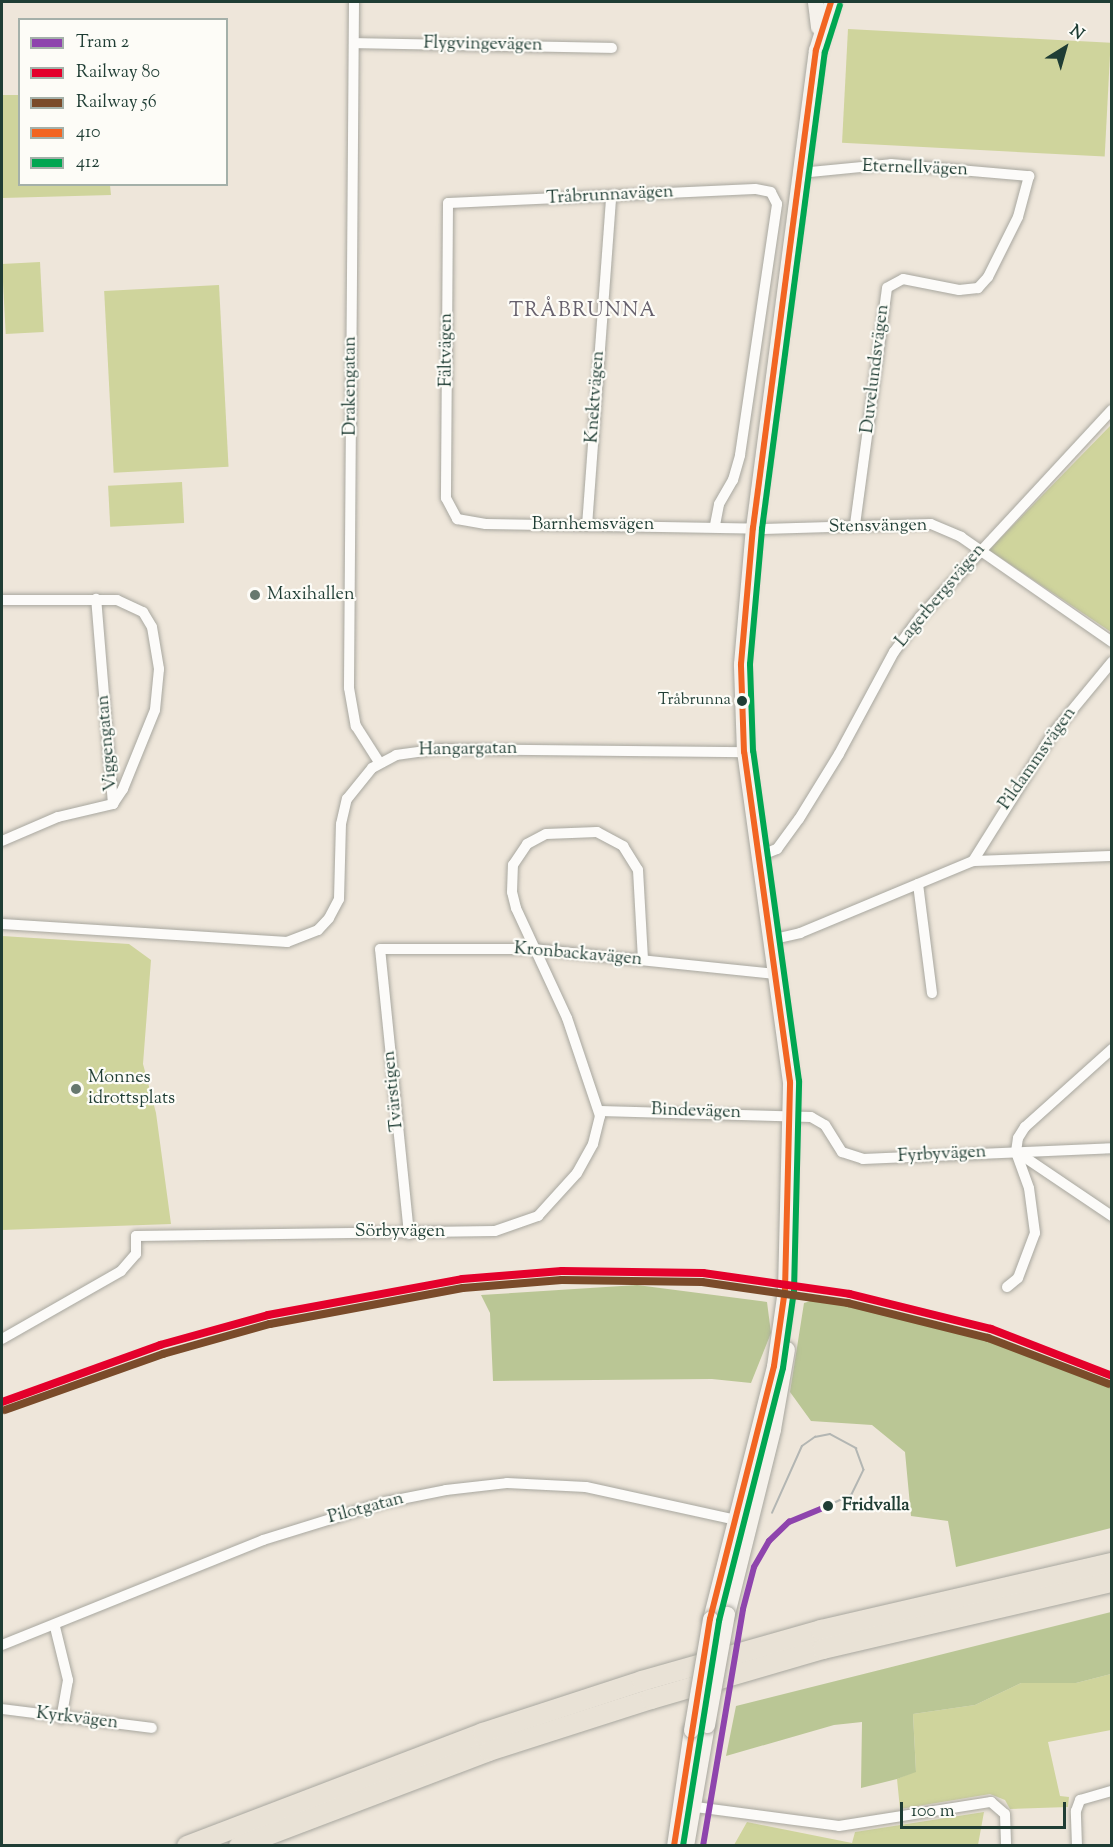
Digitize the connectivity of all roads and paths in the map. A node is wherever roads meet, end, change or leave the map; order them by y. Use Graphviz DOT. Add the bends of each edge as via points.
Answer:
graph roads {
  1 [pos="354,2"];
  2 [pos="814,2"];
  3 [pos="831,2"];
  4 [pos="819,33"];
  5 [pos="354,43"];
  6 [pos="612,48"];
  7 [pos="800,173"];
  8 [pos="1029,176"];
  9 [pos="611,196"];
  10 [pos="448,203"];
  11 [pos="1112,410"];
  12 [pos="446,498"];
  13 [pos="715,525"];
  14 [pos="587,526"];
  15 [pos="855,526"];
  16 [pos="753,528"];
  17 [pos="979,552"];
  18 [pos="96,599"];
  19 [pos="2,600"];
  20 [pos="1112,642"];
  21 [pos="1112,662"];
  22 [pos="744,752"];
  23 [pos="379,762"];
  24 [pos="113,804"];
  25 [pos="2,841"];
  26 [pos="1112,856"];
  27 [pos="758,857"];
  28 [pos="973,861"];
  29 [pos="918,884"];
  30 [pos="2,924"];
  31 [pos="770,940"];
  32 [pos="533,949"];
  33 [pos="380,950"];
  34 [pos="643,960"];
  35 [pos="776,974"];
  36 [pos="932,993"];
  37 [pos="1112,1048"];
  38 [pos="600,1111"];
  39 [pos="792,1116"];
  40 [pos="1112,1148"];
  41 [pos="1016,1152"];
  42 [pos="1112,1216"];
  43 [pos="409,1234"];
  44 [pos="1007,1287"];
  45 [pos="789,1300"];
  46 [pos="2,1339"];
  47 [pos="733,1519"];
  48 [pos="749,1523"];
  49 [pos="1112,1563"];
  50 [pos="1112,1582"];
  51 [pos="55,1627"];
  52 [pos="2,1646"];
  53 [pos="2,1709"];
  54 [pos="62,1718"];
  55 [pos="152,1728"];
  56 [pos="1112,1791"];
  57 [pos="686,1805"];
  58 [pos="187,1845"];
  59 [pos="239,1845"];
  60 [pos="674,1845"];
  61 [pos="686,1845"];
  62 [pos="1006,1845"];
  63 [pos="1077,1845"];
  1 -- 5 [label="street, Drakengatan"];
  2 -- 4 [label="main road"];
  3 -- 4 [label="main road"];
  4 -- 7 [label="main road"];
  5 -- 6 [label="street, Flygvingevägen"];
  5 -- 23 [label="street, Drakengatan" via="349,688 356,726"];
  7 -- 8 [label="street, Eternellvägen" via="891,164"];
  7 -- 16 [label="main road"];
  8 -- 15 [label="street, Duvelundsvägen" via="1018,217 988,277 978,288 959,290 903,279 887,288"];
  9 -- 10 [label="street, Tråbrunnavägen"];
  9 -- 13 [label="street, Tråbrunnavägen" via="755,189 771,192 777,204 740,455 733,480 719,504"];
  9 -- 14 [label="street, Knektvägen"];
  10 -- 12 [label="street, Fältvägen"];
  11 -- 17 [label="street, Lagerbergsvägen"];
  12 -- 14 [label="street, Barnhemsvägen" via="457,519 486,524"];
  13 -- 14 [label="street, Barnhemsvägen"];
  13 -- 16 [label="street, Barnhemsvägen"];
  15 -- 16 [label="street, Stensvängen"];
  15 -- 17 [label="street, Stensvängen" via="931,524 950,531"];
  16 -- 22 [label="main road" via="741,664"];
  17 -- 20 [label="street, Stensvängen"];
  17 -- 27 [label="street, Lagerbergsvägen" via="899,644 824,780 783,842 771,855"];
  18 -- 19 [label="street"];
  18 -- 24 [label="street, Viggengatan"];
  18 -- 24 [label="street" via="117,600 143,612 152,627 159,669 155,710 123,789"];
  21 -- 28 [label="street, Pildammsvägen" via="1054,732"];
  22 -- 23 [label="street, Hangargatan" via="431,749 410,751"];
  22 -- 27 [label="main road"];
  23 -- 30 [label="street, Hangargatan" via="354,788 342,811 339,899 329,918 303,938 270,943"];
  24 -- 25 [label="street, Viggengatan" via="58,817"];
  26 -- 28 [label="street"];
  27 -- 31 [label="main road"];
  28 -- 29 [label="street"];
  29 -- 31 [label="street" via="800,933"];
  29 -- 36 [label="street"];
  31 -- 35 [label="main road"];
  32 -- 33 [label="street, Kronbackavägen"];
  32 -- 34 [label="street, Kronbackavägen"];
  32 -- 34 [label="street" via="512,892 512,872 518,854 546,834 597,832 623,846 638,870"];
  32 -- 38 [label="street" via="567,1018"];
  33 -- 43 [label="street, Tvärstigen"];
  34 -- 35 [label="street, Kronbackavägen"];
  35 -- 39 [label="main road"];
  37 -- 41 [label="street" via="1025,1127"];
  38 -- 39 [label="street, Bindevägen"];
  38 -- 43 [label="street, Sörbyvägen" via="593,1144 577,1173 538,1216 495,1231"];
  39 -- 41 [label="street, Fyrbyvägen" via="822,1122 842,1152 854,1158"];
  39 -- 45 [label="main road"];
  40 -- 41 [label="street, Fyrbyvägen"];
  41 -- 42 [label="street"];
  41 -- 44 [label="street" via="1036,1224 1018,1278"];
  43 -- 46 [label="street, Sörbyvägen" via="136,1236 136,1254 121,1271"];
  45 -- 47 [label="main road"];
  45 -- 48 [label="main road" via="782,1388"];
  47 -- 48 [label="street, Pilotgatan"];
  47 -- 51 [label="street, Pilotgatan" via="613,1490 561,1484 507,1483 446,1490 386,1502 264,1540"];
  47 -- 57 [label="main road, bridge" via="710,1619 691,1730"];
  48 -- 57 [label="main road, bridge" via="707,1725"];
  49 -- 58 [label="highway" via="821,1630 642,1681 483,1732"];
  50 -- 59 [label="highway" via="823,1649 651,1699 489,1751"];
  51 -- 52 [label="street, Pilotgatan"];
  51 -- 54 [label="street" via="68,1680"];
  53 -- 54 [label="street, Kyrkvägen"];
  54 -- 55 [label="street, Kyrkvägen"];
  56 -- 63 [label="street" via="1080,1800 1076,1811"];
  57 -- 60 [label="main road"];
  57 -- 61 [label="main road"];
  57 -- 62 [label="street" via="839,1826 991,1802 1005,1814"];
}
